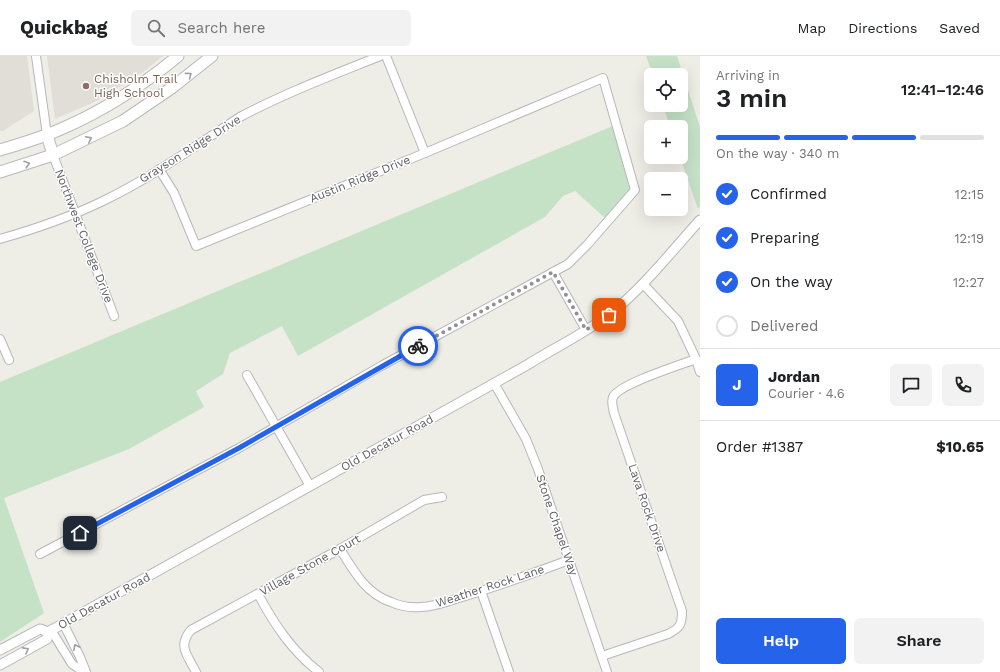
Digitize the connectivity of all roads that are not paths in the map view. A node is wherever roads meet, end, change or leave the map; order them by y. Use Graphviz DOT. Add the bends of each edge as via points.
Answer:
graph roads {
  1 [pos="36,56"];
  2 [pos="178,56"];
  3 [pos="212,56"];
  4 [pos="380,56"];
  5 [pos="386,56"];
  6 [pos="47,135"];
  7 [pos="0,150"];
  8 [pos="426,153"];
  9 [pos="53,155"];
  10 [pos="159,169"];
  11 [pos="0,172"];
  12 [pos="75,213"];
  13 [pos="700,220"];
  14 [pos="0,239"];
  15 [pos="553,272"];
  16 [pos="643,284"];
  17 [pos="114,316"];
  18 [pos="586,330"];
  19 [pos="0,339"];
  20 [pos="9,360"];
  21 [pos="696,360"];
  22 [pos="700,372"];
  23 [pos="247,375"];
  24 [pos="494,383"];
  25 [pos="276,427"];
  26 [pos="310,486"];
  27 [pos="442,497"];
  28 [pos="340,549"];
  29 [pos="40,554"];
  30 [pos="569,560"];
  31 [pos="481,591"];
  32 [pos="258,594"];
  33 [pos="63,623"];
  34 [pos="50,631"];
  35 [pos="0,650"];
  36 [pos="602,656"];
  37 [pos="0,665"];
  38 [pos="85,672"];
  39 [pos="196,672"];
  40 [pos="319,672"];
  41 [pos="509,672"];
  42 [pos="607,672"];
  1 -- 6 [label="street"];
  2 -- 6 [label="main road" via="107,106"];
  9 -- 3 [label="main road, one-way" via="123,121 173,87"];
  4 -- 10 [label="street, Grayson Ridge Drive" via="253,110"];
  5 -- 8 [label="street"];
  6 -- 7 [label="main road"];
  6 -- 9 [label="main road"];
  8 -- 10 [label="street, Austin Ridge Drive" via="196,246 174,193"];
  8 -- 15 [label="street, Austin Ridge Drive" via="603,78 635,190 587,246 568,264"];
  11 -- 9 [label="main road, one-way"];
  9 -- 12 [label="street, Northwest College Drive"];
  10 -- 12 [label="street, Grayson Ridge Drive" via="112,196"];
  12 -- 14 [label="street, Grayson Ridge Drive"];
  12 -- 17 [label="street, Northwest College Drive"];
  13 -- 16 [label="street, Old Decatur Road"];
  15 -- 18 [label="street"];
  15 -- 25 [label="street"];
  16 -- 18 [label="street, Old Decatur Road" via="609,315"];
  16 -- 21 [label="street" via="678,321"];
  18 -- 24 [label="street, Old Decatur Road"];
  19 -- 20 [label="street"];
  21 -- 22 [label="street"];
  21 -- 36 [label="street, Lava Rock Drive" via="626,386 613,396 614,413 682,611 682,622 677,629"];
  23 -- 25 [label="street"];
  24 -- 26 [label="street, Old Decatur Road"];
  24 -- 30 [label="street, Stone Chapel Way" via="526,439"];
  25 -- 26 [label="street"];
  25 -- 29 [label="street"];
  26 -- 33 [label="street, Old Decatur Road"];
  27 -- 28 [label="street, Village Stone Court" via="424,500"];
  28 -- 31 [label="street, Weather Rock Lane" via="364,585 390,602 421,607"];
  28 -- 32 [label="street, Village Stone Court"];
  30 -- 31 [label="street, Weather Rock Lane"];
  30 -- 36 [label="street, Stone Chapel Way"];
  31 -- 41 [label="street"];
  32 -- 39 [label="street, Village Stone Court" via="192,630 186,636 183,643"];
  32 -- 40 [label="street" via="292,647"];
  33 -- 34 [label="street, Old Decatur Road"];
  38 -- 33 [label="street, one-way"];
  34 -- 35 [label="street, Old Decatur Road" via="40,629"];
  37 -- 34 [label="street, Old Decatur Road, one-way" via="47,639"];
  34 -- 38 [label="street" via="72,664"];
  36 -- 42 [label="street, Stone Chapel Way"];
}
